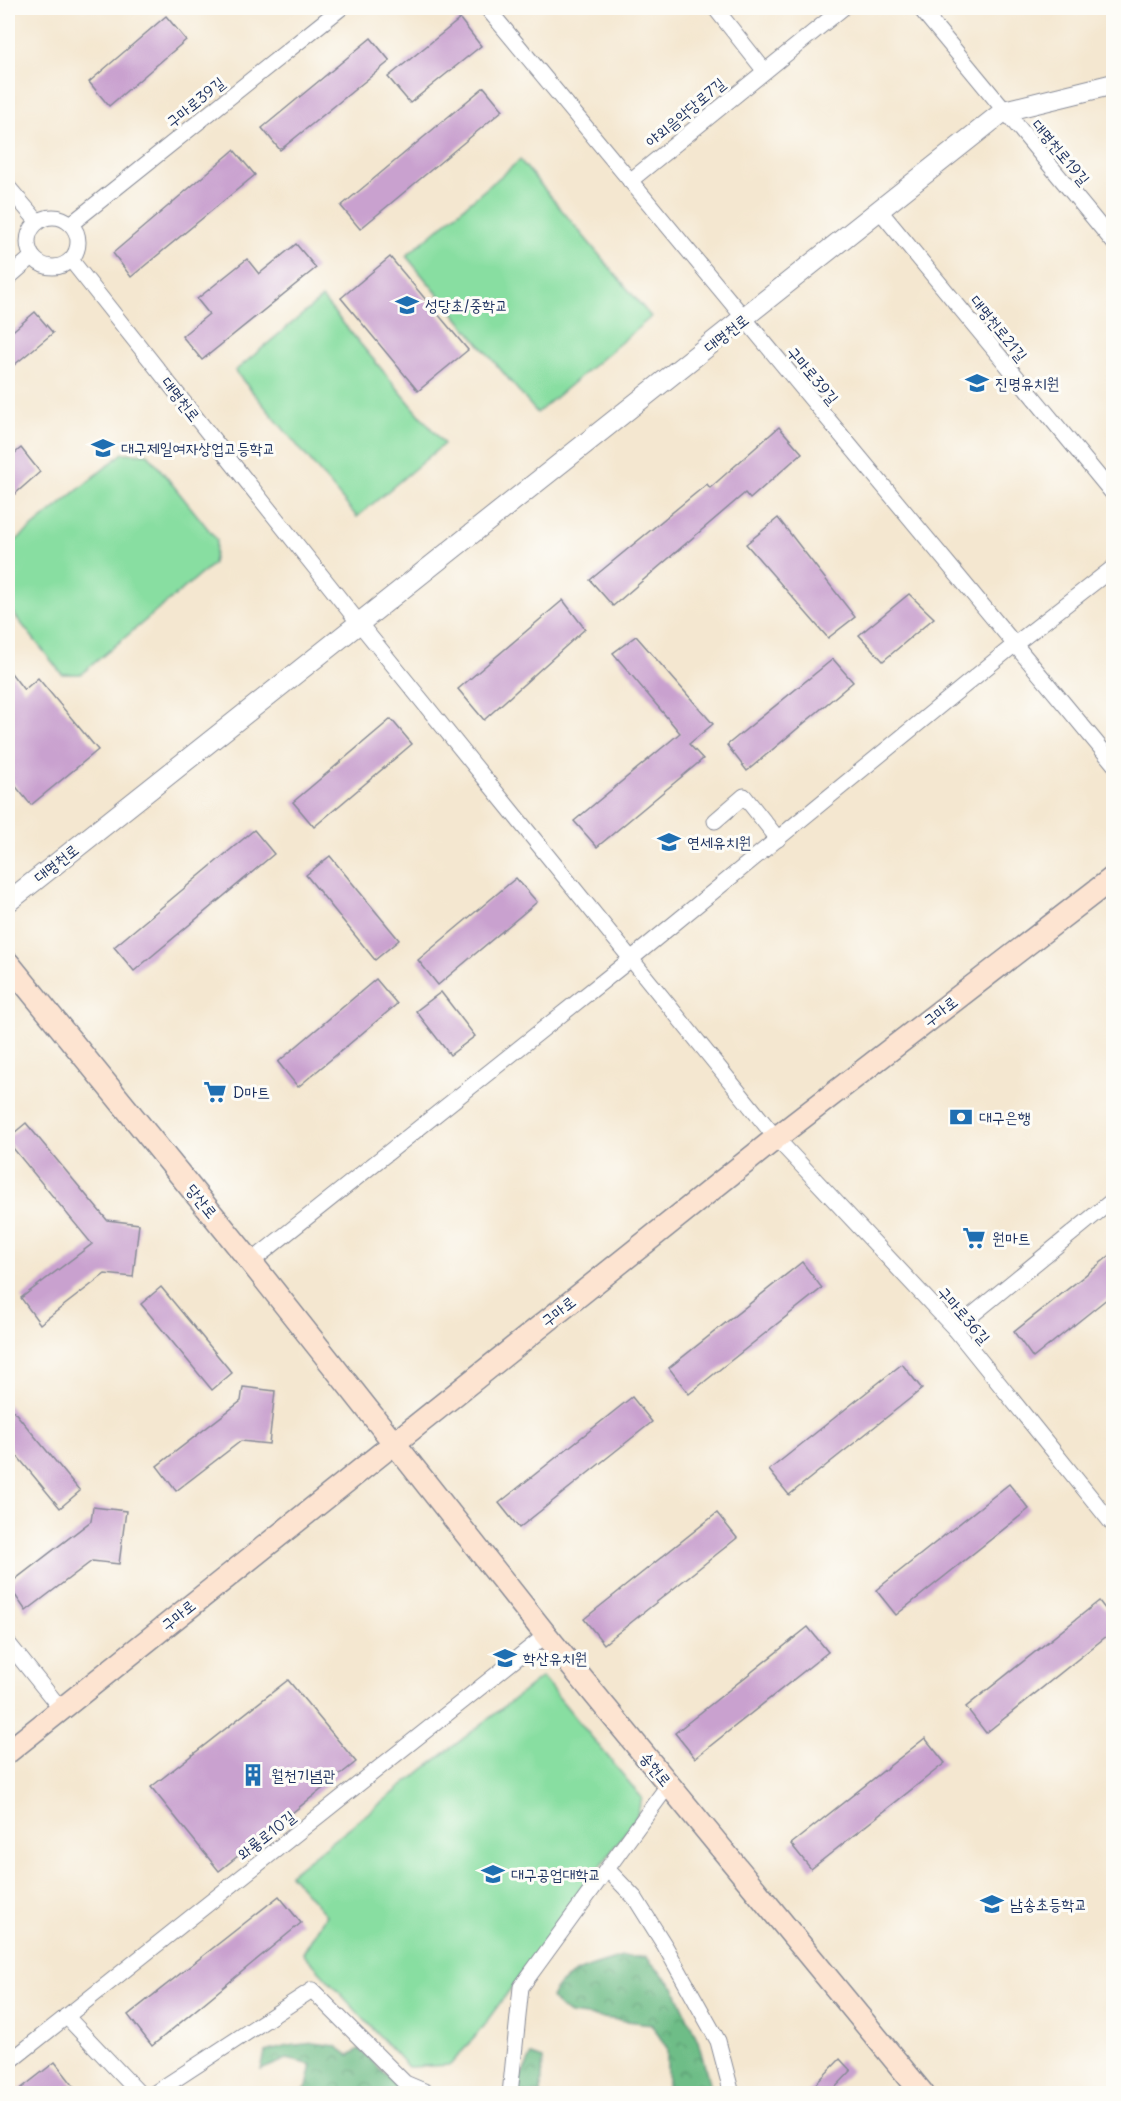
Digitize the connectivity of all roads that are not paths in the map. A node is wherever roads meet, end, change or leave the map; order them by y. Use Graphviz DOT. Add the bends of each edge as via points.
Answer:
graph roads {
  1 [pos="341,8"];
  2 [pos="487,8"];
  3 [pos="715,8"];
  4 [pos="843,8"];
  5 [pos="920,8"];
  6 [pos="764,70"];
  7 [pos="1113,84"];
  8 [pos="1004,111"];
  9 [pos="630,181"];
  10 [pos="8,187"];
  11 [pos="880,211"];
  12 [pos="38,222"];
  13 [pos="71,224"];
  14 [pos="1113,243"];
  15 [pos="32,257"];
  16 [pos="71,260"];
  17 [pos="8,278"];
  18 [pos="744,319"];
  19 [pos="1113,495"];
  20 [pos="1113,567"];
  21 [pos="359,623"];
  22 [pos="1014,645"];
  23 [pos="1113,764"];
  24 [pos="714,821"];
  25 [pos="778,839"];
  26 [pos="1113,877"];
  27 [pos="8,902"];
  28 [pos="631,959"];
  29 [pos="8,963"];
  30 [pos="776,1138"];
  31 [pos="1113,1199"];
  32 [pos="251,1262"];
  33 [pos="955,1329"];
  34 [pos="393,1442"];
  35 [pos="1113,1526"];
  36 [pos="546,1635"];
  37 [pos="8,1643"];
  38 [pos="61,1709"];
  39 [pos="8,1752"];
  40 [pos="669,1784"];
  41 [pos="607,1869"];
  42 [pos="66,2016"];
  43 [pos="8,2063"];
  44 [pos="140,2094"];
  45 [pos="153,2094"];
  46 [pos="431,2094"];
  47 [pos="510,2094"];
  48 [pos="732,2094"];
  49 [pos="922,2094"];
  1 -- 13 [label="street, 구마로39길"];
  2 -- 9 [label="street, 구마로39길"];
  3 -- 6 [label="street"];
  4 -- 6 [label="street, 야외음악당로7길"];
  5 -- 8 [label="street, 대명천로19길"];
  6 -- 9 [label="street, 야외음악당로7길"];
  7 -- 8 [label="street, 대명천로"];
  8 -- 11 [label="street, 대명천로"];
  8 -- 14 [label="street, 대명천로19길"];
  9 -- 18 [label="street, 구마로39길"];
  10 -- 12 [label="street"];
  11 -- 18 [label="street, 대명천로"];
  11 -- 19 [label="street, 대명천로21길"];
  12 -- 13 [label="street" via="56,217"];
  12 -- 15 [label="street" via="27,242"];
  13 -- 16 [label="street" via="79,240"];
  15 -- 16 [label="street" via="54,268"];
  15 -- 17 [label="street"];
  16 -- 21 [label="street, 대명천로"];
  18 -- 21 [label="street, 대명천로"];
  18 -- 22 [label="street, 구마로39길"];
  20 -- 22 [label="street"];
  21 -- 27 [label="street, 대명천로"];
  21 -- 28 [label="street, 구마로36길"];
  22 -- 23 [label="street, 구마로39길"];
  22 -- 25 [label="street"];
  24 -- 25 [label="street" via="744,796"];
  25 -- 28 [label="street"];
  26 -- 30 [label="main road, 구마로"];
  28 -- 30 [label="street, 구마로36길"];
  28 -- 32 [label="street"];
  29 -- 32 [label="main road, 당산로"];
  30 -- 33 [label="street, 구마로36길"];
  30 -- 34 [label="main road, 구마로"];
  31 -- 33 [label="street"];
  32 -- 34 [label="main road, 당산로"];
  33 -- 35 [label="street, 구마로36길"];
  34 -- 36 [label="main road, 송현로"];
  34 -- 38 [label="main road, 구마로"];
  36 -- 40 [label="main road, 송현로"];
  36 -- 42 [label="street, 와룡로10길"];
  37 -- 38 [label="street"];
  38 -- 39 [label="main road, 구마로"];
  40 -- 41 [label="street"];
  40 -- 49 [label="main road, 송현로"];
  41 -- 47 [label="street" via="521,1987"];
  41 -- 48 [label="street" via="635,1898 666,1946 718,2041"];
  42 -- 43 [label="street, 와룡로10길"];
  42 -- 44 [label="street"];
  45 -- 46 [label="street" via="312,1990 405,2082"];
}
